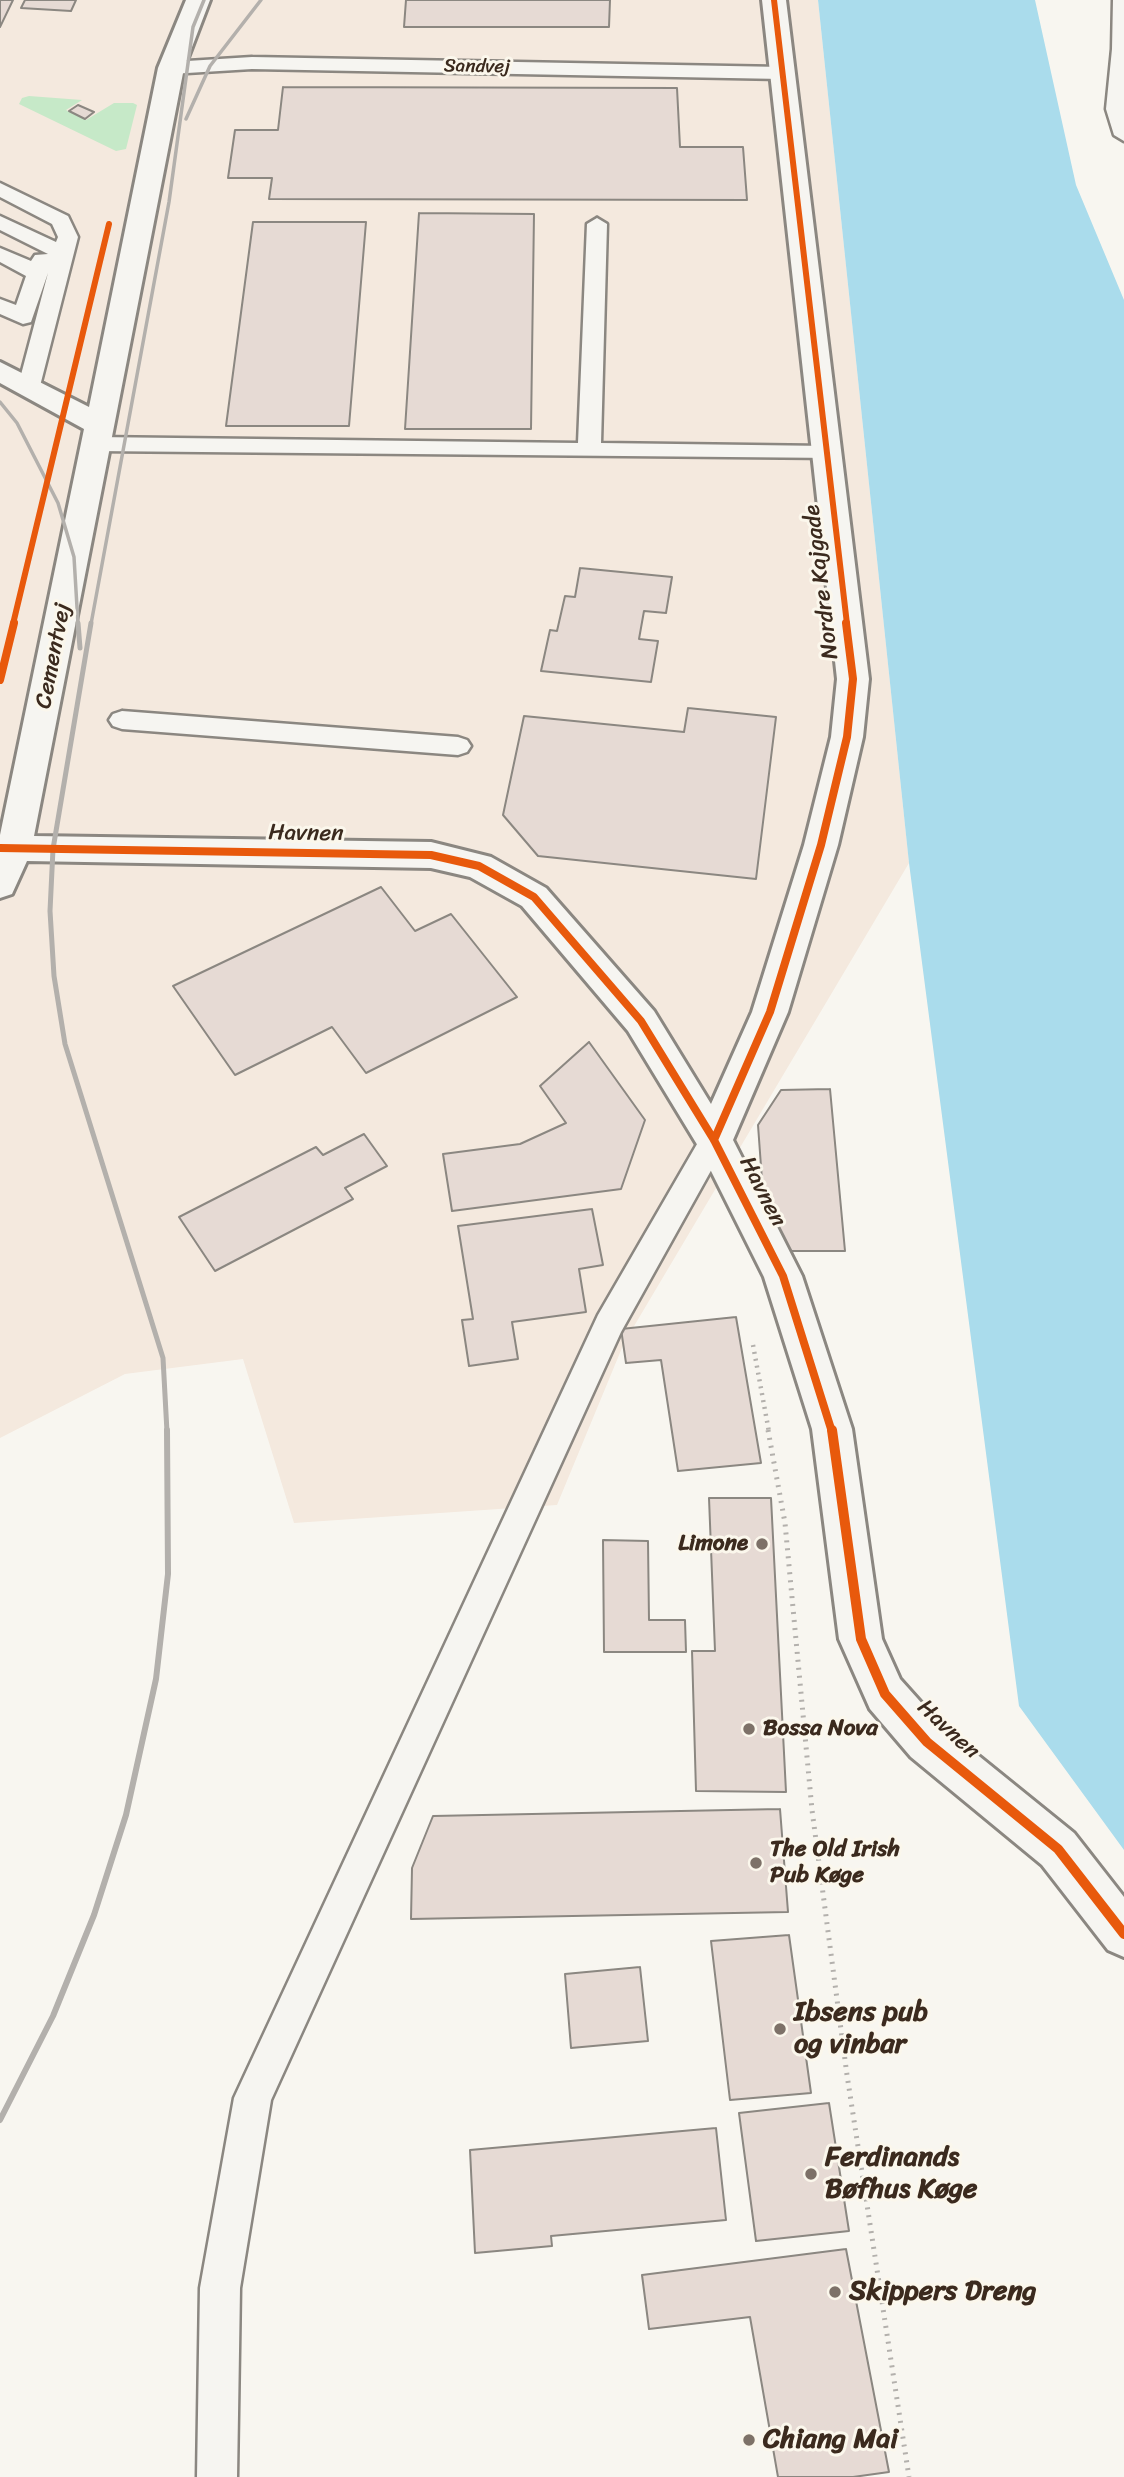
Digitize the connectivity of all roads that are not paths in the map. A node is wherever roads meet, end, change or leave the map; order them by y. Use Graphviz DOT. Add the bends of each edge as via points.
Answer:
graph roads {
  1 [pos="198,0"];
  2 [pos="774,0"];
  3 [pos="1122,0"];
  4 [pos="172,68"];
  5 [pos="782,73"];
  6 [pos="1122,83"];
  7 [pos="1124,135"];
  8 [pos="0,189"];
  9 [pos="0,203"];
  10 [pos="0,222"];
  11 [pos="597,224"];
  12 [pos="0,237"];
  13 [pos="0,254"];
  14 [pos="47,270"];
  15 [pos="0,272"];
  16 [pos="0,289"];
  17 [pos="0,306"];
  18 [pos="0,371"];
  19 [pos="29,386"];
  20 [pos="98,434"];
  21 [pos="589,450"];
  22 [pos="827,453"];
  23 [pos="122,720"];
  24 [pos="458,746"];
  25 [pos="8,848"];
  26 [pos="0,885"];
  27 [pos="714,1140"];
  28 [pos="1124,1934"];
  29 [pos="218,2477"];
  1 -- 4 [label="street, Cementvej"];
  2 -- 5 [label="street, Nordre Kajgade"];
  3 -- 6 [label="lane"];
  4 -- 5 [label="lane, Sandvej" via="252,63"];
  4 -- 20 [label="street, Cementvej"];
  5 -- 22 [label="street, Nordre Kajgade"];
  6 -- 7 [label="lane" via="1116,109"];
  8 -- 14 [label="lane" via="61,220"];
  9 -- 14 [label="lane" via="46,225"];
  10 -- 14 [label="lane"];
  11 -- 21 [label="lane"];
  12 -- 14 [label="lane"];
  13 -- 14 [label="lane"];
  14 -- 15 [label="lane"];
  14 -- 16 [label="lane"];
  14 -- 17 [label="lane" via="23,317"];
  14 -- 19 [label="lane"];
  18 -- 19 [label="street"];
  19 -- 20 [label="street"];
  20 -- 21 [label="lane"];
  20 -- 25 [label="street, Cementvej"];
  21 -- 22 [label="lane"];
  22 -- 27 [label="street, Nordre Kajgade" via="853,680 848,737 770,1012"];
  23 -- 24 [label="lane"];
  25 -- 26 [label="street, Cementvej"];
  25 -- 27 [label="street, Havnen" via="430,855 479,866 534,897 641,1021"];
  27 -- 28 [label="street, Havnen" via="783,1276 832,1429 861,1639 885,1695 927,1742 1059,1849"];
  27 -- 29 [label="lane" via="609,1324 253,2098 220,2288"];
}
